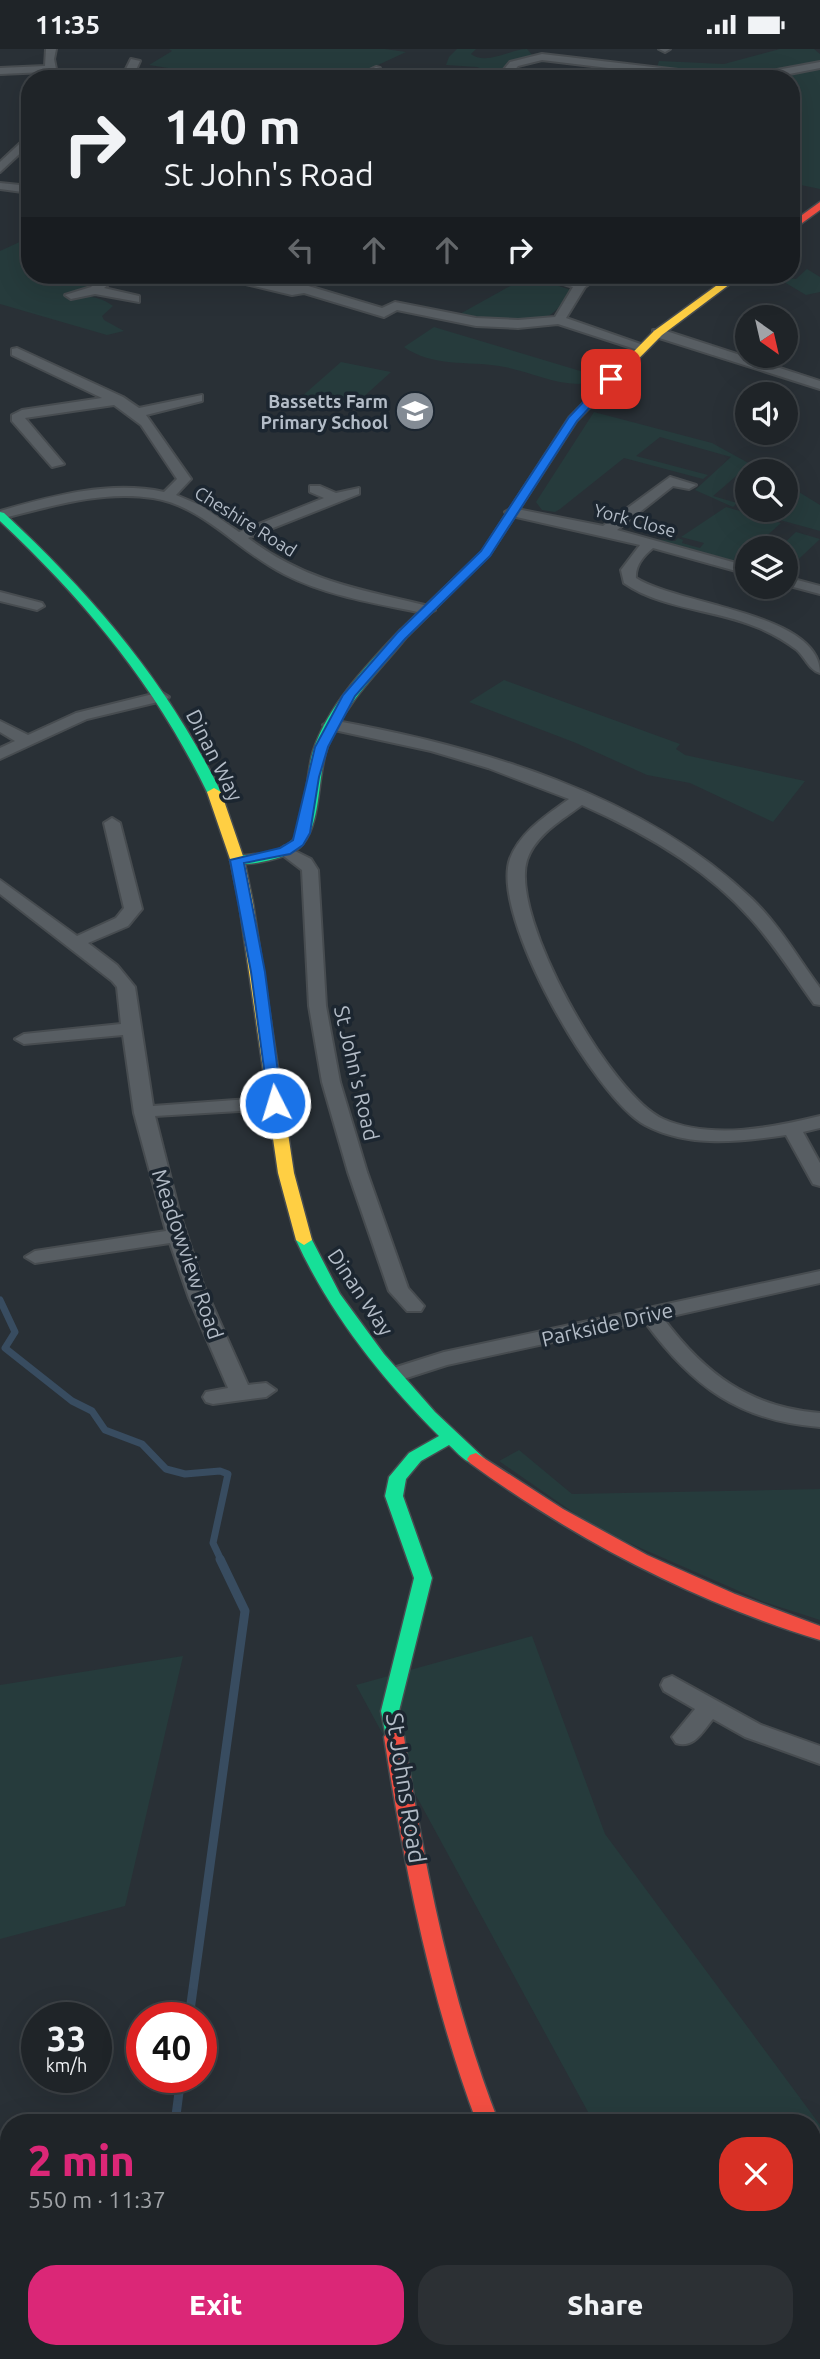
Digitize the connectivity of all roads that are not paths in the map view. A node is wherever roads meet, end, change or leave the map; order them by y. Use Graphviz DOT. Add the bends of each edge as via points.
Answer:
graph roads {
  1 [pos="51,49"];
  2 [pos="532,49"];
  3 [pos="542,57"];
  4 [pos="135,61"];
  5 [pos="820,65"];
  6 [pos="51,70"];
  7 [pos="130,70"];
  8 [pos="509,70"];
  9 [pos="653,70"];
  10 [pos="793,70"];
  11 [pos="0,71"];
  12 [pos="21,72"];
  13 [pos="21,147"];
  14 [pos="0,169"];
  15 [pos="0,186"];
  16 [pos="21,189"];
  17 [pos="820,205"];
  18 [pos="800,221"];
  19 [pos="102,284"];
  20 [pos="258,284"];
  21 [pos="576,284"];
  22 [pos="725,284"];
  23 [pos="580,285"];
  24 [pos="95,290"];
  25 [pos="71,295"];
  26 [pos="135,299"];
  27 [pos="559,320"];
  28 [pos="658,333"];
  29 [pos="643,347"];
  30 [pos="17,352"];
  31 [pos="820,385"];
  32 [pos="197,398"];
  33 [pos="118,400"];
  34 [pos="137,413"];
  35 [pos="57,464"];
  36 [pos="689,485"];
  37 [pos="315,489"];
  38 [pos="354,491"];
  39 [pos="166,498"];
  40 [pos="336,498"];
  41 [pos="512,512"];
  42 [pos="0,515"];
  43 [pos="606,531"];
  44 [pos="236,538"];
  45 [pos="650,544"];
  46 [pos="735,567"];
  47 [pos="798,584"];
  48 [pos="820,590"];
  49 [pos="0,596"];
  50 [pos="37,606"];
  51 [pos="428,610"];
  52 [pos="820,668"];
  53 [pos="161,697"];
  54 [pos="331,725"];
  55 [pos="0,726"];
  56 [pos="27,741"];
  57 [pos="0,754"];
  58 [pos="580,799"];
  59 [pos="113,823"];
  60 [pos="285,851"];
  61 [pos="237,860"];
  62 [pos="0,885"];
  63 [pos="9,903"];
  64 [pos="75,943"];
  65 [pos="820,1000"];
  66 [pos="130,1029"];
  67 [pos="24,1039"];
  68 [pos="275,1103"];
  69 [pos="143,1113"];
  70 [pos="820,1122"];
  71 [pos="792,1129"];
  72 [pos="820,1179"];
  73 [pos="177,1236"];
  74 [pos="35,1257"];
  75 [pos="820,1277"];
  76 [pos="414,1306"];
  77 [pos="650,1315"];
  78 [pos="394,1374"];
  79 [pos="266,1390"];
  80 [pos="240,1392"];
  81 [pos="213,1397"];
  82 [pos="820,1420"];
  83 [pos="450,1437"];
  84 [pos="820,1633"];
  85 [pos="672,1685"];
  86 [pos="711,1706"];
  87 [pos="684,1737"];
  88 [pos="820,1755"];
  89 [pos="484,2114"];
  1 -- 6 [label="street"];
  2 -- 3 [label="street"];
  3 -- 8 [label="street" via="514,64"];
  3 -- 9 [label="street"];
  4 -- 7 [label="street"];
  5 -- 10 [label="street"];
  11 -- 12 [label="street"];
  13 -- 14 [label="street"];
  15 -- 16 [label="street"];
  17 -- 18 [label="street"];
  19 -- 24 [label="street"];
  20 -- 27 [label="street" via="305,289 384,313 395,306 438,318 506,325"];
  21 -- 23 [label="street"];
  22 -- 28 [label="street"];
  23 -- 27 [label="street"];
  24 -- 25 [label="street"];
  24 -- 26 [label="street"];
  27 -- 29 [label="street"];
  28 -- 29 [label="street"];
  28 -- 31 [label="street"];
  29 -- 41 [label="street" via="573,419"];
  30 -- 33 [label="street"];
  32 -- 34 [label="street"];
  33 -- 34 [label="street"];
  33 -- 35 [label="street" via="17,418"];
  34 -- 39 [label="street" via="184,479"];
  36 -- 43 [label="street" via="670,481"];
  37 -- 40 [label="street"];
  38 -- 40 [label="street"];
  39 -- 42 [label="street, Cheshire Road" via="119,491"];
  39 -- 44 [label="street, Cheshire Road" via="199,509"];
  40 -- 44 [label="street"];
  41 -- 43 [label="street, York Close"];
  41 -- 51 [label="street" via="486,553"];
  42 -- 53 [label="street, Dinan Way" via="85,596"];
  43 -- 45 [label="street, York Close"];
  44 -- 51 [label="street, Cheshire Road" via="304,578"];
  45 -- 46 [label="street, York Close"];
  45 -- 52 [label="street" via="628,570 629,580 770,628 806,648"];
  47 -- 48 [label="street"];
  49 -- 50 [label="street"];
  51 -- 54 [label="street" via="371,668"];
  53 -- 56 [label="street" via="82,716"];
  53 -- 61 [label="street, Dinan Way" via="199,761"];
  54 -- 58 [label="street" via="375,731 452,752"];
  54 -- 60 [label="street" via="312,777 303,833"];
  55 -- 56 [label="street"];
  56 -- 57 [label="street"];
  58 -- 65 [label="street" via="653,833 726,884 747,903"];
  58 -- 71 [label="street" via="532,837 519,858 517,882 525,928 580,1034 626,1102 668,1128 725,1136"];
  59 -- 64 [label="street" via="133,909 122,922"];
  60 -- 61 [label="street"];
  60 -- 76 [label="street, St John's Road" via="310,870 317,1005 325,1053 399,1291"];
  61 -- 68 [label="street, Dinan Way"];
  62 -- 63 [label="street, Meadowview Road"];
  63 -- 64 [label="street, Meadowview Road"];
  64 -- 66 [label="street, Meadowview Road" via="117,974 126,987"];
  66 -- 67 [label="street" via="48,1030"];
  66 -- 69 [label="street, Meadowview Road"];
  68 -- 69 [label="street"];
  68 -- 78 [label="street, Dinan Way" via="293,1206 310,1255 343,1311"];
  69 -- 73 [label="street, Meadowview Road"];
  70 -- 71 [label="street"];
  71 -- 72 [label="street"];
  73 -- 74 [label="street"];
  73 -- 80 [label="street, Meadowview Road"];
  75 -- 77 [label="street, Parkside Drive"];
  77 -- 78 [label="street, Parkside Drive"];
  77 -- 82 [label="street" via="676,1353 732,1398 770,1412"];
  78 -- 83 [label="street, Dinan Way"];
  79 -- 80 [label="street"];
  80 -- 81 [label="street"];
  83 -- 84 [label="street, Dinan Way" via="539,1505 593,1538 743,1607"];
  83 -- 89 [label="street, St Johns Road" via="415,1457 398,1477 394,1496 423,1578 390,1711 404,1804 442,1979"];
  85 -- 86 [label="street"];
  86 -- 87 [label="street"];
  86 -- 88 [label="street" via="752,1731"];
}
